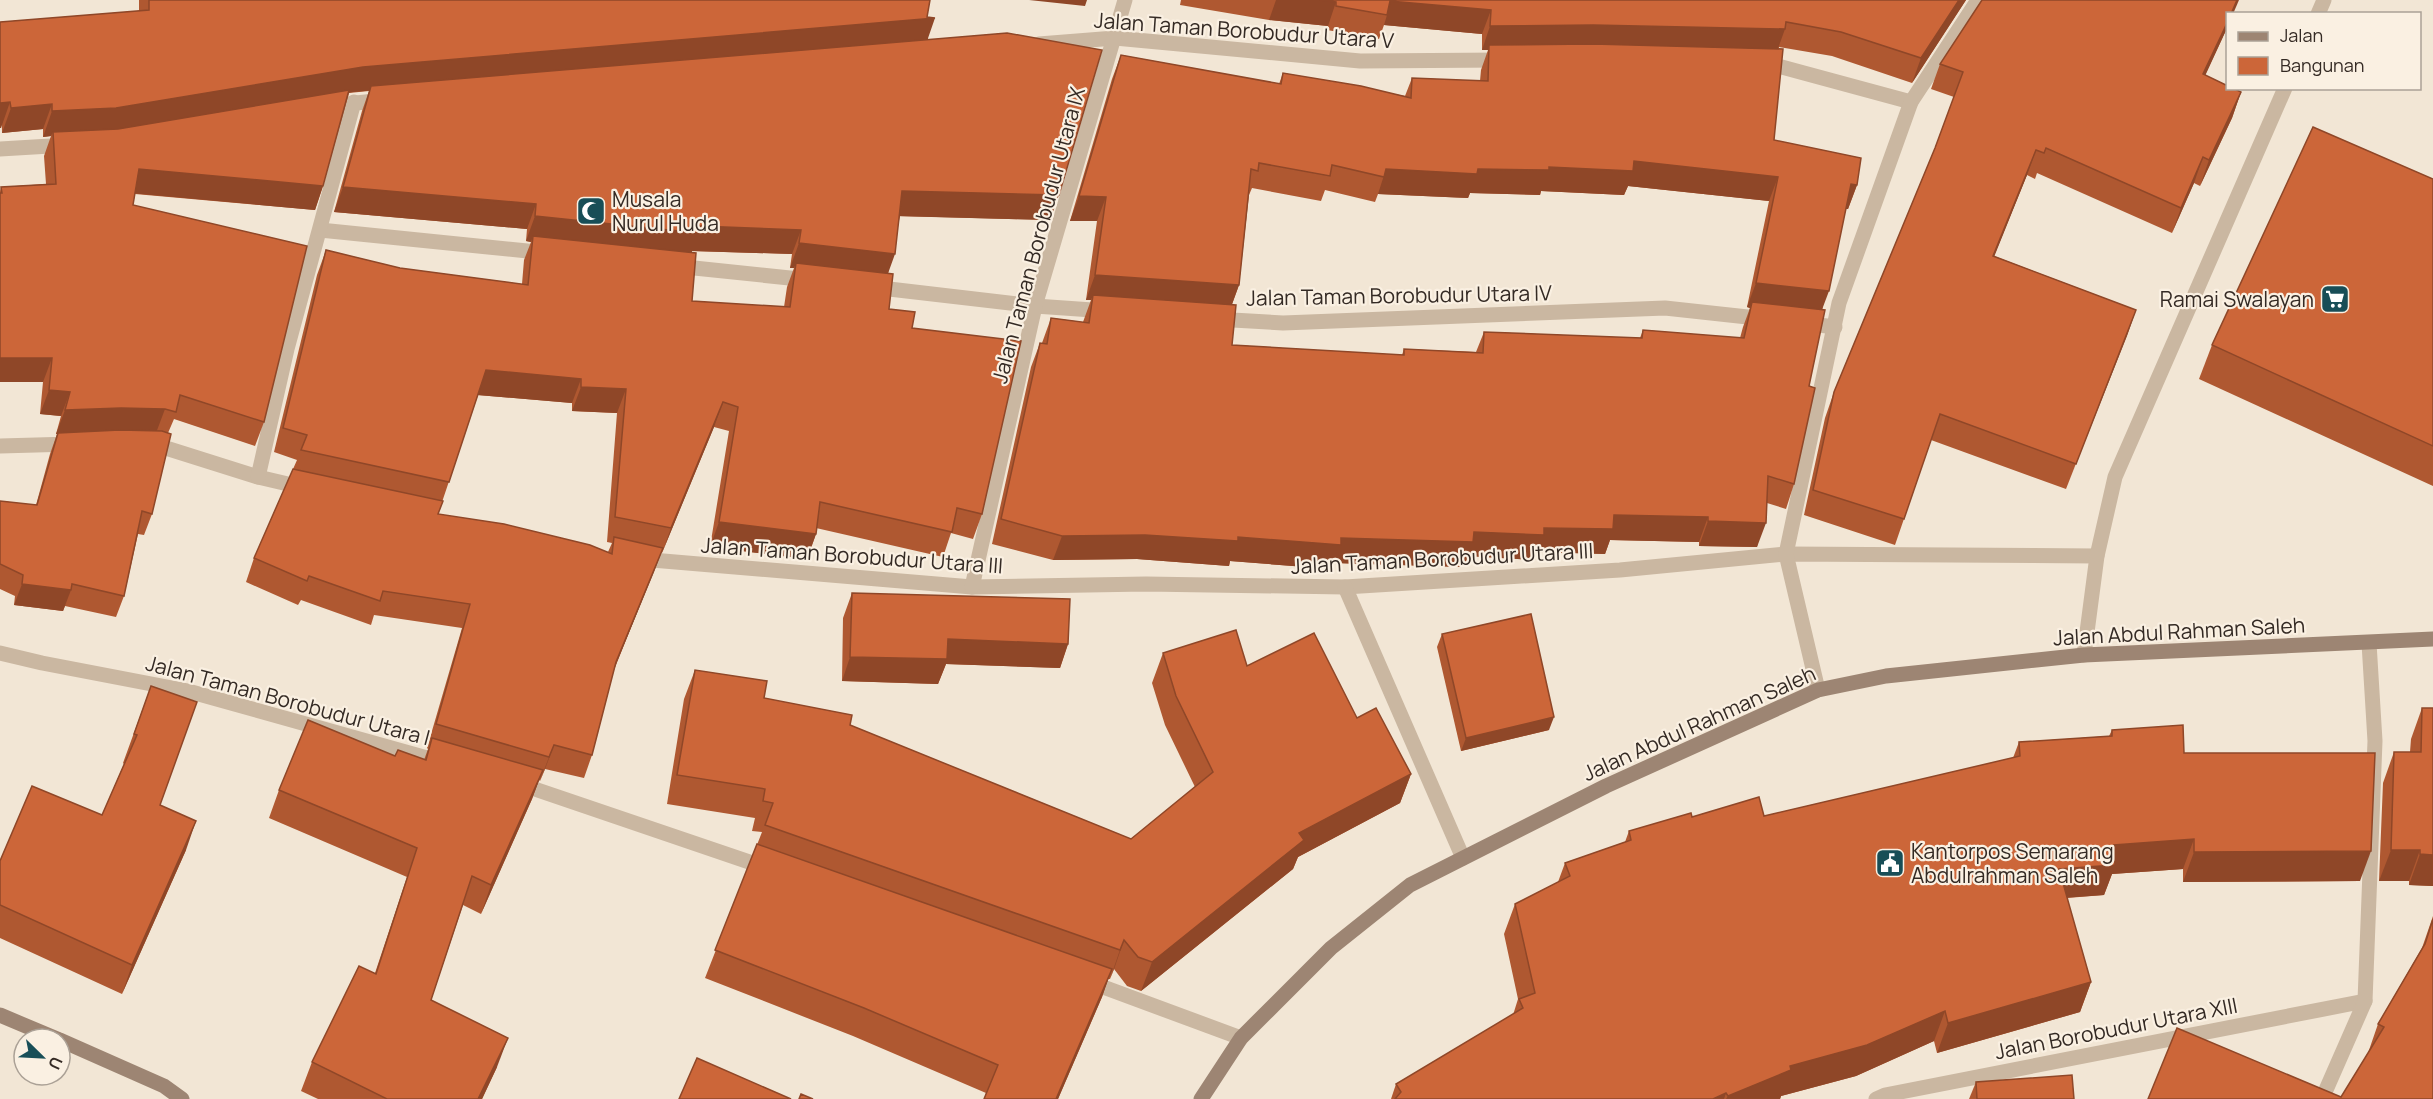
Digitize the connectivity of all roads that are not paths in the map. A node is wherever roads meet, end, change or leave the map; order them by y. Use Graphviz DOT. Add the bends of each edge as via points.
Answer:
graph roads {
  1 [pos="1125,0"];
  2 [pos="1977,0"];
  3 [pos="1115,38"];
  4 [pos="1020,45"];
  5 [pos="1514,60"];
  6 [pos="1746,62"];
  7 [pos="2284,90"];
  8 [pos="400,98"];
  9 [pos="354,102"];
  10 [pos="1911,102"];
  11 [pos="311,109"];
  12 [pos="86,144"];
  13 [pos="0,149"];
  14 [pos="320,230"];
  15 [pos="558,254"];
  16 [pos="665,265"];
  17 [pos="830,282"];
  18 [pos="852,285"];
  19 [pos="1035,306"];
  20 [pos="1118,312"];
  21 [pos="1200,318"];
  22 [pos="1835,327"];
  23 [pos="89,443"];
  24 [pos="134,443"];
  25 [pos="0,446"];
  26 [pos="258,477"];
  27 [pos="316,490"];
  28 [pos="1786,554"];
  29 [pos="620,555"];
  30 [pos="2097,556"];
  31 [pos="972,587"];
  32 [pos="1345,587"];
  33 [pos="2433,639"];
  34 [pos="2369,643"];
  35 [pos="0,653"];
  36 [pos="2084,655"];
  37 [pos="1818,690"];
  38 [pos="465,769"];
  39 [pos="499,778"];
  40 [pos="1463,858"];
  41 [pos="779,873"];
  42 [pos="1067,974"];
  43 [pos="2365,1001"];
  44 [pos="0,1015"];
  45 [pos="28,1027"];
  46 [pos="1241,1038"];
  47 [pos="72,1046"];
  48 [pos="182,1099"];
  49 [pos="1202,1099"];
  50 [pos="1876,1099"];
  51 [pos="2322,1099"];
  1 -- 3 [label="street, Jalan Taman Borobudur Utara IX"];
  2 -- 10 [label="street"];
  3 -- 4 [label="street, Jalan Taman Borobudur Utara V"];
  3 -- 5 [label="street, Jalan Taman Borobudur Utara V" via="1360,61"];
  3 -- 19 [label="street, Jalan Taman Borobudur Utara IX"];
  6 -- 10 [label="street" via="1769,62"];
  7 -- 30 [label="street" via="2115,477"];
  8 -- 9 [label="street"];
  9 -- 11 [label="street"];
  9 -- 14 [label="street"];
  10 -- 22 [label="street" via="1839,303"];
  12 -- 13 [label="street"];
  14 -- 15 [label="street"];
  14 -- 26 [label="street" via="287,349"];
  16 -- 17 [label="street"];
  18 -- 19 [label="street"];
  19 -- 20 [label="street"];
  19 -- 31 [label="street, Jalan Taman Borobudur Utara IX"];
  21 -- 22 [label="street, Jalan Taman Borobudur Utara IV" via="1283,323 1665,308"];
  22 -- 28 [label="street"];
  23 -- 25 [label="street"];
  24 -- 26 [label="street" via="156,443"];
  26 -- 27 [label="street"];
  28 -- 30 [label="street, Jalan Taman Borobudur Utara III"];
  28 -- 32 [label="street, Jalan Taman Borobudur Utara III" via="1620,570"];
  28 -- 37 [label="street"];
  29 -- 31 [label="street, Jalan Taman Borobudur Utara III" via="655,562"];
  30 -- 36 [label="street"];
  31 -- 32 [label="street, Jalan Taman Borobudur Utara III"];
  32 -- 40 [label="street"];
  33 -- 34 [label="street, Jalan Abdul Rahman Saleh"];
  34 -- 36 [label="street, Jalan Abdul Rahman Saleh"];
  34 -- 43 [label="street" via="2375,741"];
  35 -- 38 [label="street, Jalan Taman Borobudur Utara I" via="188,691"];
  36 -- 37 [label="street, Jalan Abdul Rahman Saleh" via="1886,676"];
  37 -- 40 [label="street, Jalan Abdul Rahman Saleh" via="1606,786"];
  39 -- 41 [label="street"];
  40 -- 46 [label="street, Jalan Abdul Rahman Saleh" via="1410,885 1331,948"];
  42 -- 46 [label="street"];
  43 -- 50 [label="street, Jalan Borobudur Utara XIII"];
  43 -- 51 [label="street"];
  44 -- 45 [label="street"];
  46 -- 49 [label="street, Jalan Abdul Rahman Saleh"];
  47 -- 48 [label="street" via="164,1086"];
}
